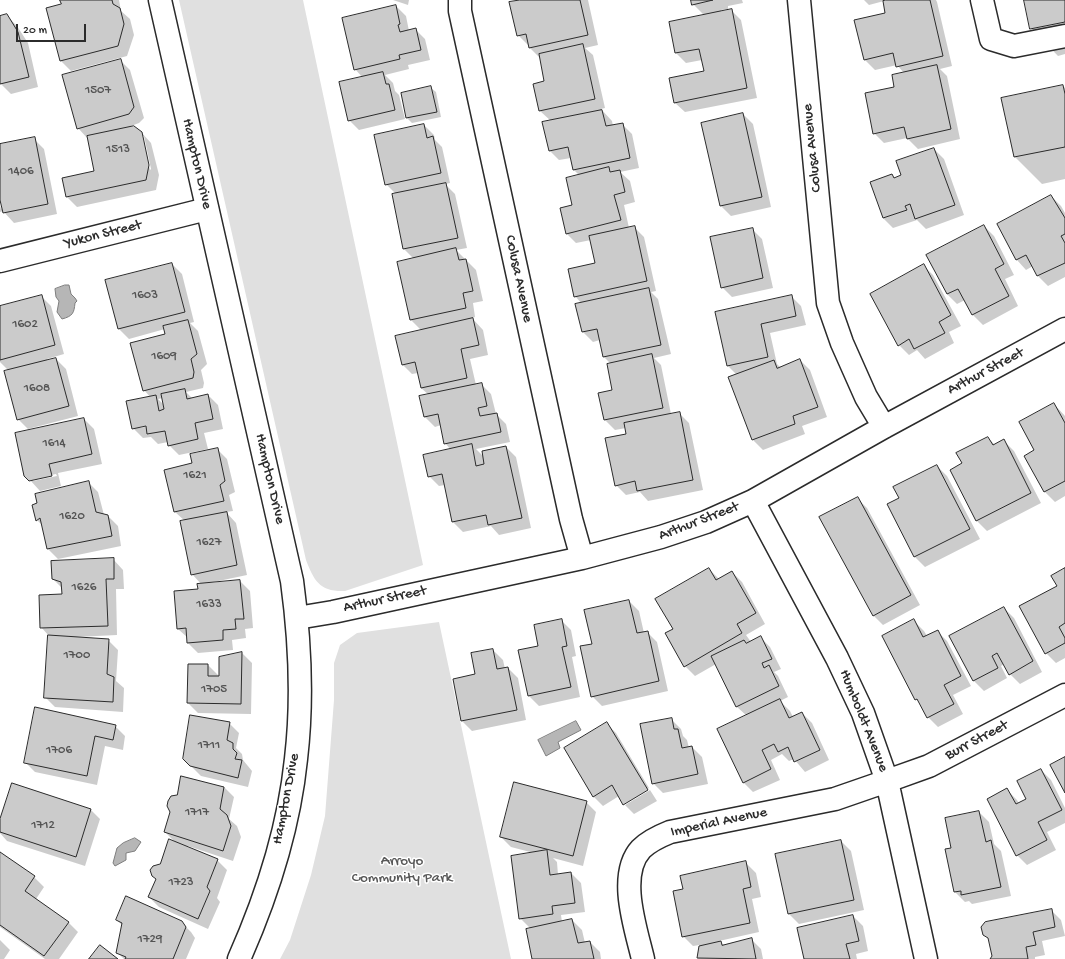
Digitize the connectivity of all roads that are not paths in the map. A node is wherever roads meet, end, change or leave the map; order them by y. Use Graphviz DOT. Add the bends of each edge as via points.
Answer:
graph roads {
  1 [pos="160,0"];
  2 [pos="460,0"];
  3 [pos="799,0"];
  4 [pos="982,0"];
  5 [pos="1065,36"];
  6 [pos="206,209"];
  7 [pos="0,261"];
  8 [pos="1065,330"];
  9 [pos="884,427"];
  10 [pos="753,501"];
  11 [pos="582,558"];
  12 [pos="297,618"];
  13 [pos="1065,695"];
  14 [pos="887,782"];
  15 [pos="239,959"];
  16 [pos="643,959"];
  17 [pos="926,959"];
  1 -- 6 [label="street, Hampton Drive"];
  2 -- 11 [label="street, Colusa Avenue" via="460,11 562,480"];
  3 -- 9 [label="street, Colusa Avenue" via="828,303 842,343 866,397"];
  4 -- 5 [label="street" via="991,39 1014,46"];
  6 -- 7 [label="street, Yukon Street"];
  6 -- 12 [label="street, Hampton Drive" via="292,581"];
  8 -- 9 [label="street, Arthur Street"];
  9 -- 10 [label="street, Arthur Street"];
  10 -- 11 [label="street, Arthur Street" via="706,522 661,537"];
  10 -- 14 [label="street, Humboldt Avenue" via="837,658 863,713"];
  11 -- 12 [label="street, Arthur Street"];
  12 -- 15 [label="street, Hampton Drive" via="299,715 296,760 288,812 260,908"];
  13 -- 14 [label="street, Burr Street" via="929,766"];
  14 -- 16 [label="street, Imperial Avenue" via="835,799 670,832 654,839 641,850 631,866 629,885"];
  14 -- 17 [label="street, Humboldt Avenue"];
}
